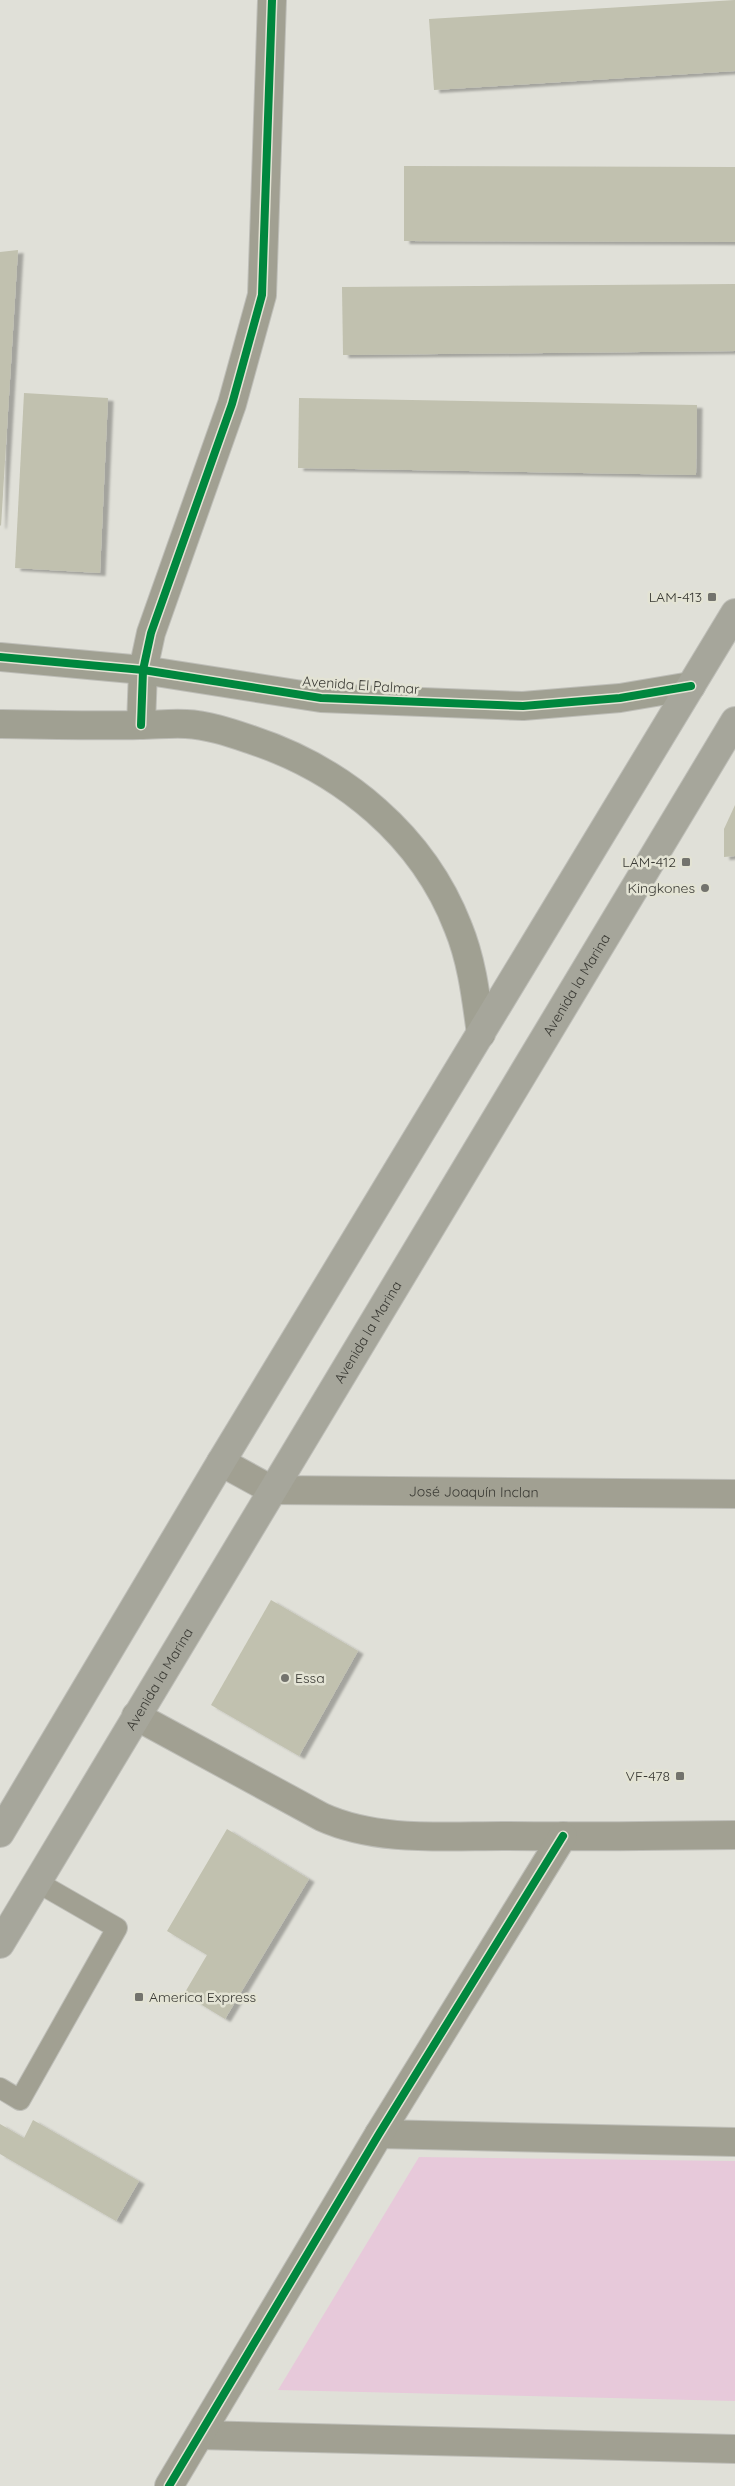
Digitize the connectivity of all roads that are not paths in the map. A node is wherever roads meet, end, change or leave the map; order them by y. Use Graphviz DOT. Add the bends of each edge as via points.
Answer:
graph roads {
  1 [pos="272,0"];
  2 [pos="735,613"];
  3 [pos="0,657"];
  4 [pos="143,670"];
  5 [pos="690,686"];
  6 [pos="735,721"];
  7 [pos="0,724"];
  8 [pos="141,725"];
  9 [pos="482,1034"];
  10 [pos="221,1462"];
  11 [pos="272,1490"];
  12 [pos="735,1494"];
  13 [pos="136,1716"];
  14 [pos="0,1833"];
  15 [pos="735,1835"];
  16 [pos="563,1836"];
  17 [pos="37,1882"];
  18 [pos="0,1944"];
  19 [pos="0,2088"];
  20 [pos="379,2134"];
  21 [pos="735,2142"];
  22 [pos="200,2435"];
  23 [pos="735,2449"];
  24 [pos="169,2486"];
  1 -- 4 [label="street" via="262,295 232,404 151,633"];
  2 -- 5 [label="main road"];
  3 -- 4 [label="street, Avenida El Palmar"];
  4 -- 5 [label="street, Avenida El Palmar" via="321,698 523,706 620,698"];
  4 -- 8 [label="street"];
  5 -- 9 [label="main road"];
  6 -- 11 [label="main road, Avenida la Marina"];
  7 -- 8 [label="street"];
  8 -- 9 [label="street" via="186,724 230,733 272,747 314,766 368,803 419,856 458,925 473,974"];
  9 -- 10 [label="main road"];
  10 -- 11 [label="street, José Joaquín Inclan"];
  10 -- 14 [label="main road"];
  11 -- 12 [label="street, José Joaquín Inclan"];
  11 -- 13 [label="main road, Avenida la Marina"];
  13 -- 16 [label="street" via="322,1817 348,1827 369,1832 422,1835"];
  13 -- 17 [label="main road, Avenida la Marina"];
  15 -- 16 [label="street"];
  16 -- 20 [label="street"];
  17 -- 18 [label="main road, Avenida la Marina"];
  17 -- 19 [label="lane" via="117,1928 20,2100"];
  20 -- 21 [label="street"];
  20 -- 22 [label="street"];
  22 -- 23 [label="street"];
  22 -- 24 [label="street"];
}
